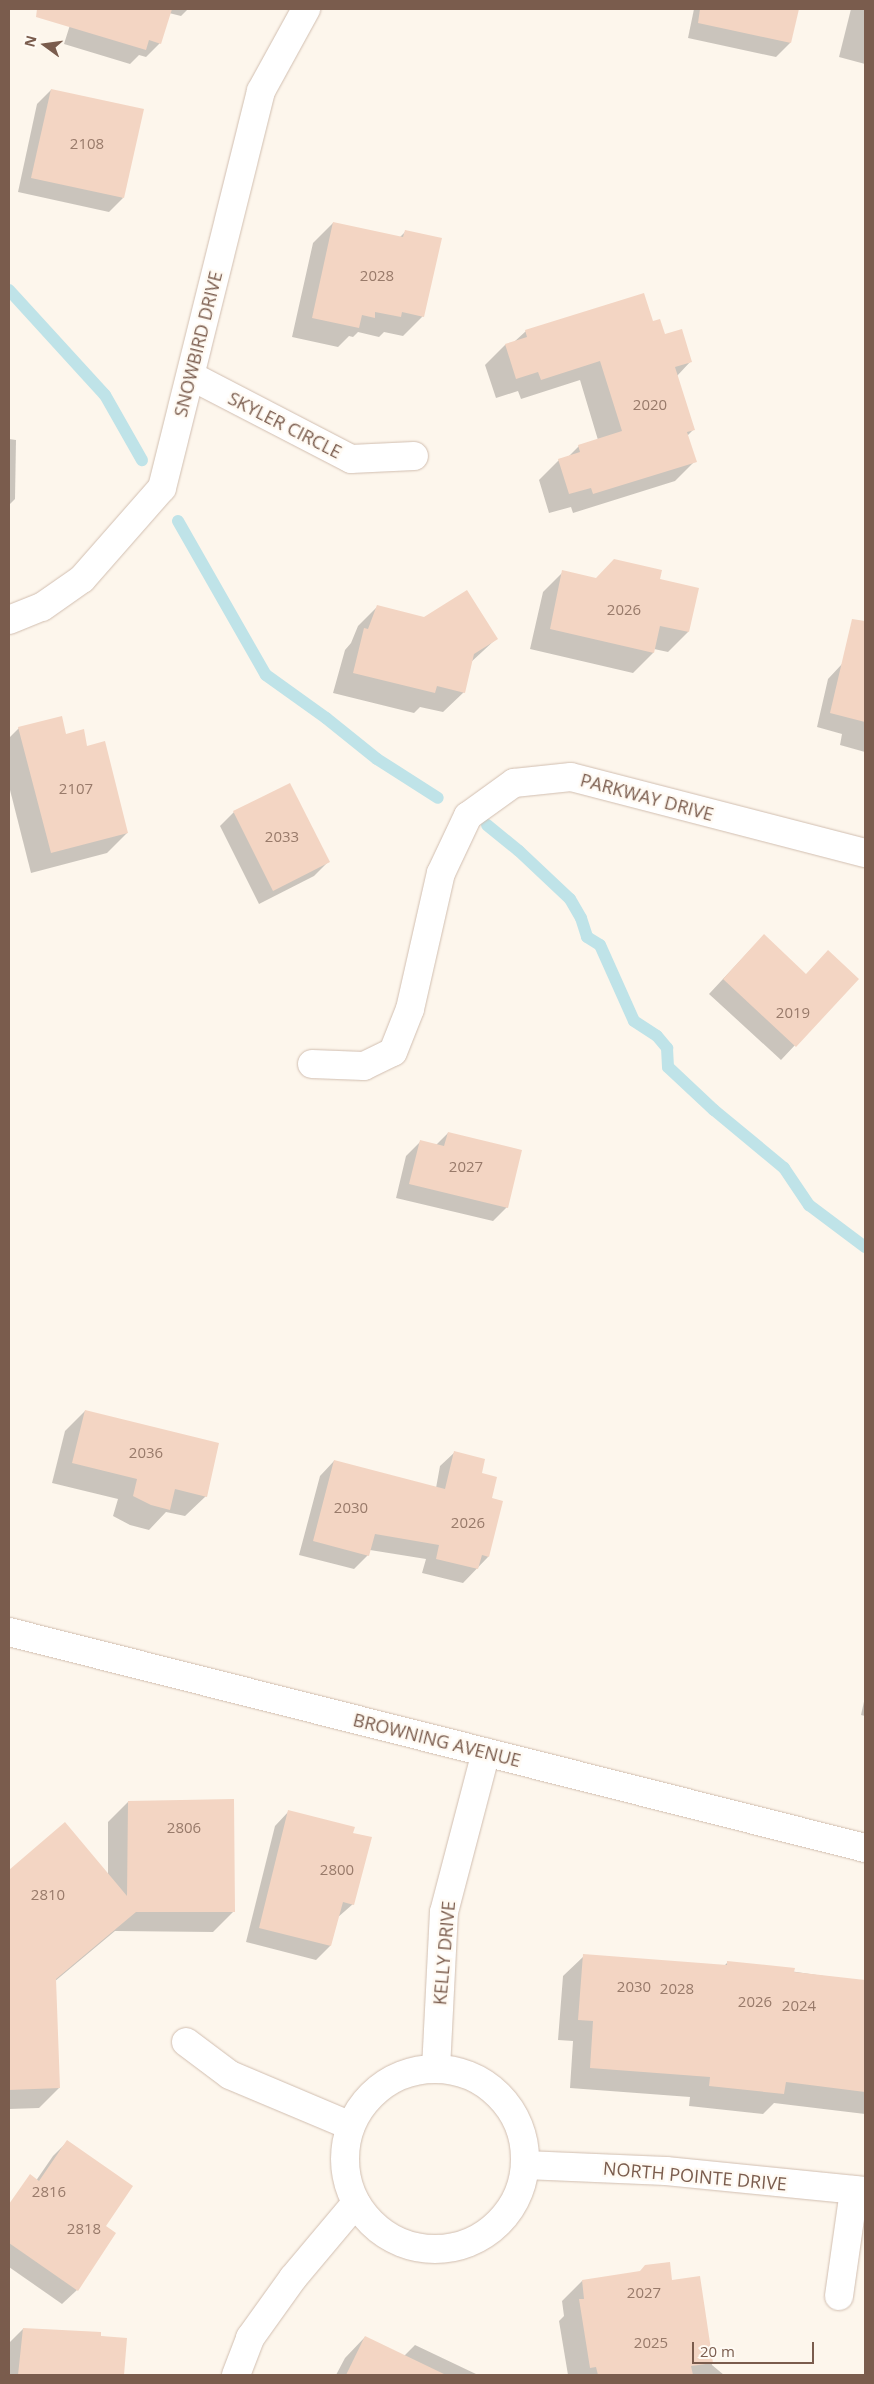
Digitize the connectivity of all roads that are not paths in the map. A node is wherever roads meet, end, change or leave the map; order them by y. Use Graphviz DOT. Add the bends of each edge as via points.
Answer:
graph roads {
  1 [pos="306,9"];
  2 [pos="190,376"];
  3 [pos="414,456"];
  4 [pos="9,620"];
  5 [pos="865,853"];
  6 [pos="312,1064"];
  7 [pos="9,1632"];
  8 [pos="486,1752"];
  9 [pos="865,1848"];
  10 [pos="186,2042"];
  11 [pos="436,2069"];
  12 [pos="351,2126"];
  13 [pos="525,2164"];
  14 [pos="859,2191"];
  15 [pos="356,2203"];
  16 [pos="839,2296"];
  17 [pos="236,2375"];
  1 -- 2 [label="street, SNOWBIRD DRIVE" via="261,91"];
  2 -- 3 [label="street, SKYLER CIRCLE" via="351,459"];
  2 -- 4 [label="street, SNOWBIRD DRIVE" via="162,488 82,579 42,607"];
  5 -- 6 [label="street, PARKWAY DRIVE" via="571,778 514,783 468,816 441,873 410,1009 393,1052 364,1066"];
  7 -- 8 [label="street, BROWNING AVENUE"];
  8 -- 9 [label="street, BROWNING AVENUE"];
  8 -- 11 [label="street, KELLY DRIVE" via="444,1912"];
  10 -- 12 [label="street" via="230,2075"];
  11 -- 12 [label="street" via="409,2072 385,2084 365,2102"];
  11 -- 13 [label="street" via="464,2074 490,2087 510,2108 522,2136"];
  12 -- 15 [label="street" via="346,2151 347,2178"];
  13 -- 14 [label="street, NORTH POINTE DRIVE" via="666,2171"];
  13 -- 15 [label="street" via="519,2193 504,2218 482,2237 454,2248 426,2249 398,2242 374,2226"];
  14 -- 16 [label="street"];
  15 -- 17 [label="street" via="250,2338"];
}
